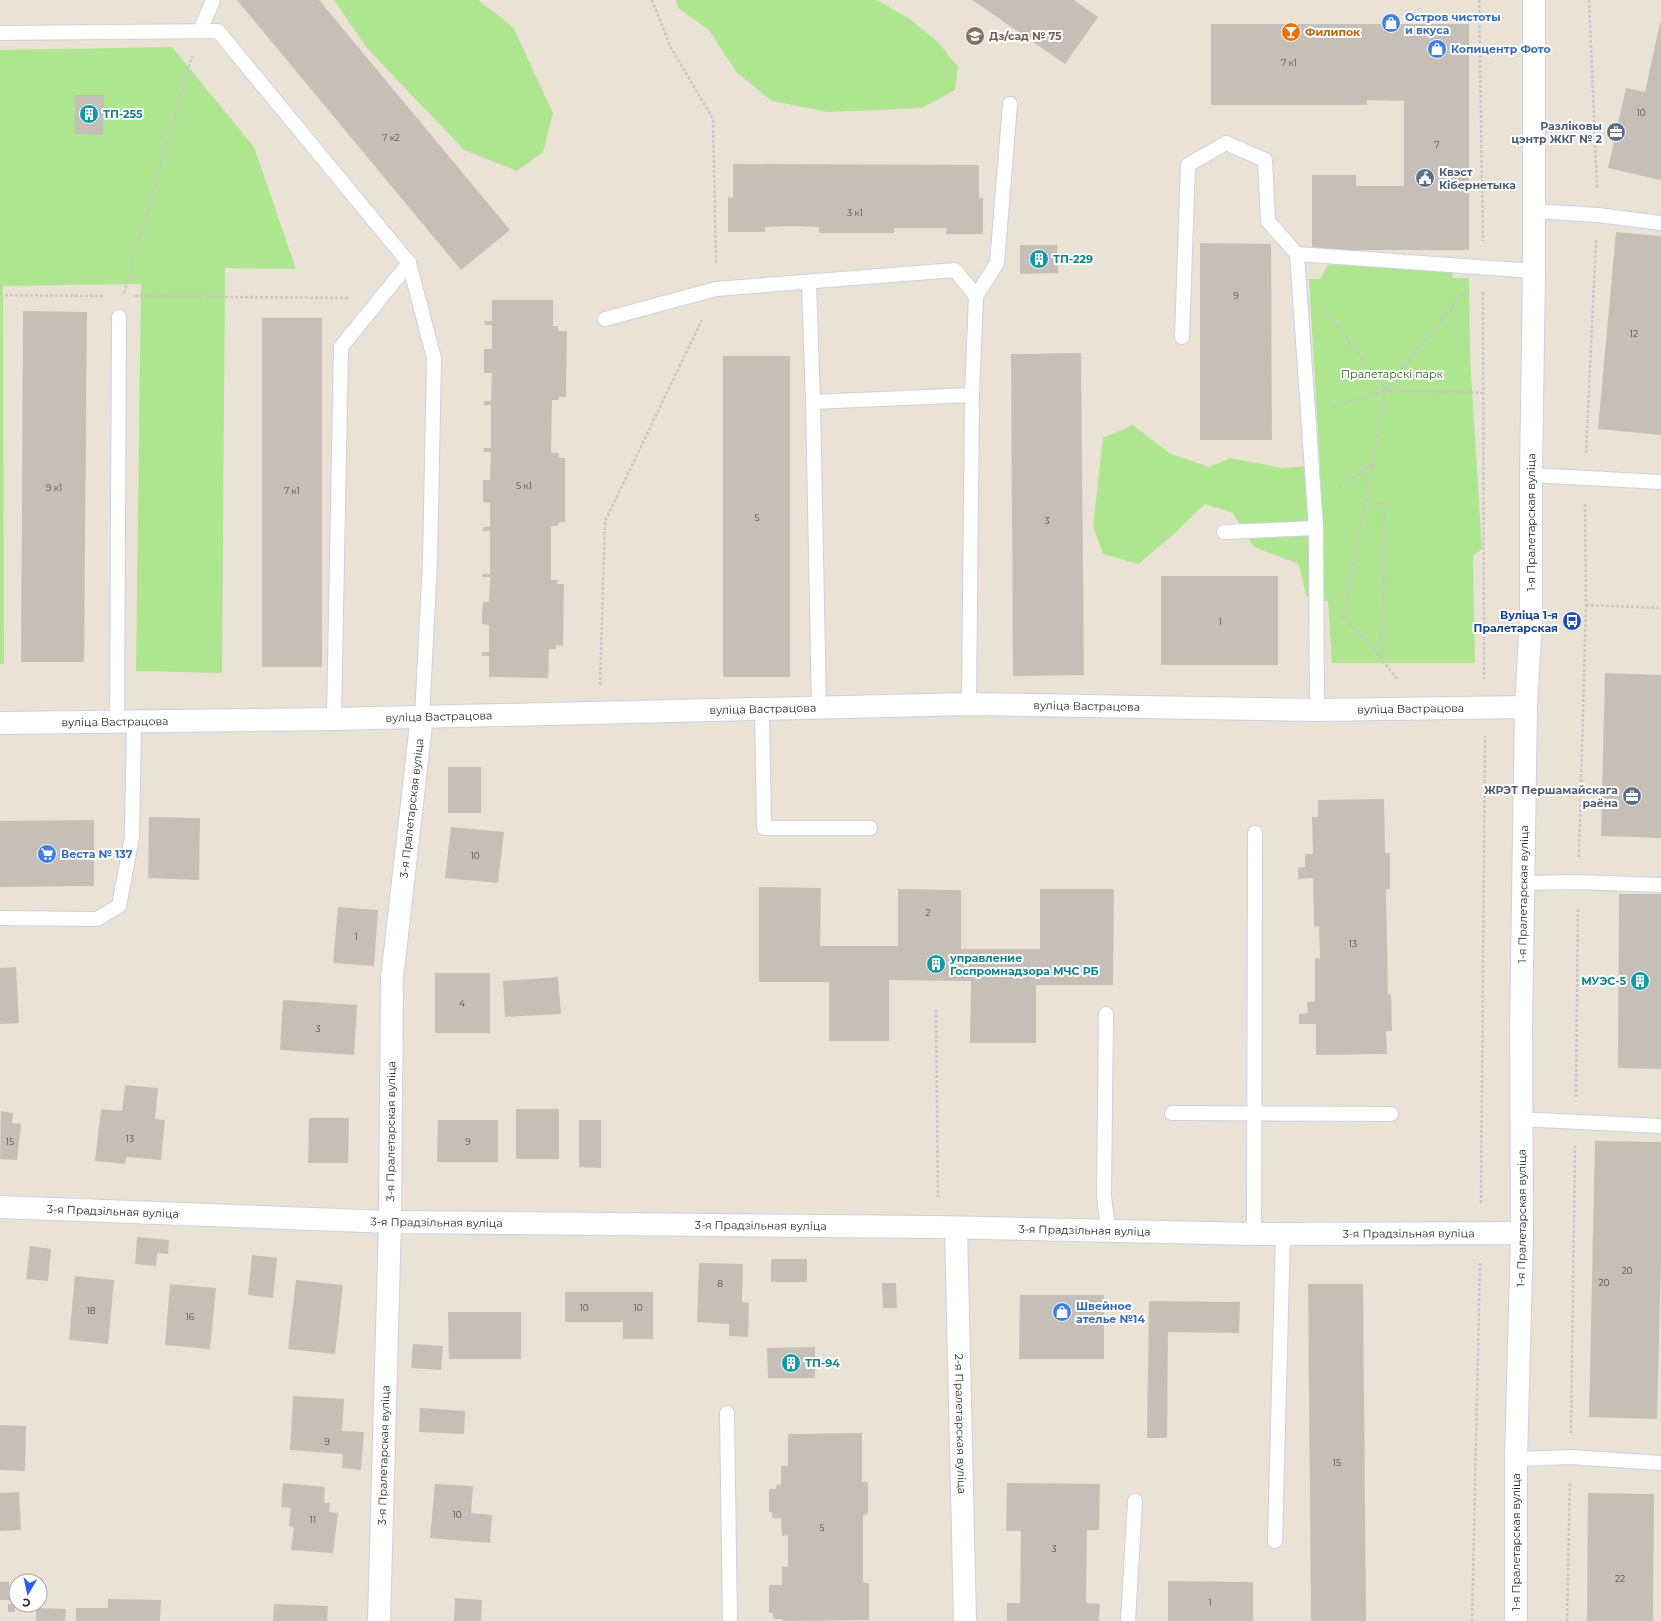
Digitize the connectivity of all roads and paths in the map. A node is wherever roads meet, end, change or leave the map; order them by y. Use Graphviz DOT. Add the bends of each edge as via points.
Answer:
graph roads {
  1 [pos="213,0"];
  2 [pos="652,0"];
  3 [pos="1479,0"];
  4 [pos="1534,0"];
  5 [pos="1589,0"];
  6 [pos="200,31"];
  7 [pos="0,33"];
  8 [pos="1010,104"];
  9 [pos="1534,211"];
  10 [pos="1598,215"];
  11 [pos="1661,223"];
  12 [pos="1297,254"];
  13 [pos="409,263"];
  14 [pos="1483,268"];
  15 [pos="1534,271"];
  16 [pos="1298,276"];
  17 [pos="809,282"];
  18 [pos="716,289"];
  19 [pos="0,295"];
  20 [pos="123,296"];
  21 [pos="976,296"];
  22 [pos="380,298"];
  23 [pos="119,317"];
  24 [pos="605,319"];
  25 [pos="1182,337"];
  26 [pos="1386,390"];
  27 [pos="1483,393"];
  28 [pos="972,394"];
  29 [pos="813,402"];
  30 [pos="1308,415"];
  31 [pos="1372,465"];
  32 [pos="1531,475"];
  33 [pos="1584,478"];
  34 [pos="1661,482"];
  35 [pos="1314,501"];
  36 [pos="1366,501"];
  37 [pos="1316,528"];
  38 [pos="1224,532"];
  39 [pos="1316,589"];
  40 [pos="1586,605"];
  41 [pos="1661,608"];
  42 [pos="1344,617"];
  43 [pos="1317,654"];
  44 [pos="1381,659"];
  45 [pos="969,704"];
  46 [pos="1484,706"];
  47 [pos="819,707"];
  48 [pos="1526,707"];
  49 [pos="1419,708"];
  50 [pos="762,709"];
  51 [pos="1317,710"];
  52 [pos="599,713"];
  53 [pos="422,716"];
  54 [pos="334,719"];
  55 [pos="125,722"];
  56 [pos="0,723"];
  57 [pos="870,828"];
  58 [pos="1254,833"];
  59 [pos="1578,882"];
  60 [pos="1524,883"];
  61 [pos="1661,885"];
  62 [pos="0,918"];
  63 [pos="936,1010"];
  64 [pos="1106,1014"];
  65 [pos="1172,1112"];
  66 [pos="1255,1113"];
  67 [pos="1391,1114"];
  68 [pos="1521,1119"];
  69 [pos="1575,1122"];
  70 [pos="1661,1126"];
  71 [pos="0,1207"];
  72 [pos="390,1222"];
  73 [pos="946,1227"];
  74 [pos="1108,1230"];
  75 [pos="1522,1233"];
  76 [pos="1254,1234"];
  77 [pos="1283,1234"];
  78 [pos="1480,1234"];
  79 [pos="727,1413"];
  80 [pos="1570,1457"];
  81 [pos="1516,1459"];
  82 [pos="1661,1464"];
  83 [pos="1135,1501"];
  84 [pos="1275,1541"];
  85 [pos="379,1621"];
  86 [pos="730,1621"];
  87 [pos="965,1621"];
  88 [pos="1128,1621"];
  89 [pos="1472,1621"];
  90 [pos="1516,1621"];
  91 [pos="1567,1621"];
  1 -- 6 [label="lane"];
  2 -- 18 [label="path" via="670,46 713,119"];
  3 -- 14 [label="path"];
  4 -- 9 [label="street, 1-я Пралетарская вуліца"];
  5 -- 10 [label="path"];
  6 -- 7 [label="lane"];
  6 -- 13 [label="lane" via="218,31"];
  6 -- 20 [label="path"];
  8 -- 21 [label="lane" via="997,264"];
  9 -- 10 [label="lane"];
  9 -- 15 [label="street, 1-я Пралетарская вуліца"];
  10 -- 11 [label="lane"];
  10 -- 33 [label="path"];
  12 -- 14 [label="lane"];
  12 -- 16 [label="lane"];
  12 -- 25 [label="lane" via="1268,220 1264,160 1226,143 1188,166"];
  13 -- 22 [label="lane"];
  13 -- 53 [label="lane" via="434,358 430,562"];
  14 -- 15 [label="lane"];
  14 -- 26 [label="path"];
  14 -- 27 [label="path"];
  15 -- 32 [label="street, 1-я Пралетарская вуліца"];
  16 -- 26 [label="path"];
  16 -- 30 [label="lane"];
  17 -- 18 [label="lane"];
  17 -- 21 [label="lane" via="955,270"];
  17 -- 29 [label="lane"];
  18 -- 24 [label="lane"];
  18 -- 52 [label="path" via="605,521"];
  19 -- 20 [label="path"];
  20 -- 22 [label="path"];
  20 -- 23 [label="path"];
  21 -- 28 [label="lane"];
  22 -- 54 [label="lane" via="341,347"];
  23 -- 55 [label="lane"];
  26 -- 27 [label="path"];
  26 -- 30 [label="path"];
  26 -- 31 [label="path"];
  27 -- 46 [label="path"];
  28 -- 29 [label="lane"];
  28 -- 45 [label="lane"];
  29 -- 47 [label="lane"];
  30 -- 35 [label="lane"];
  31 -- 35 [label="path"];
  31 -- 36 [label="path"];
  32 -- 33 [label="lane"];
  32 -- 48 [label="street, 1-я Пралетарская вуліца" via="1531,618"];
  33 -- 34 [label="lane"];
  33 -- 40 [label="path"];
  35 -- 37 [label="lane"];
  36 -- 42 [label="path"];
  36 -- 44 [label="path" via="1383,504 1385,514"];
  37 -- 38 [label="lane"];
  37 -- 39 [label="lane"];
  39 -- 42 [label="path"];
  39 -- 43 [label="lane"];
  40 -- 41 [label="path"];
  40 -- 59 [label="path"];
  42 -- 43 [label="path"];
  42 -- 44 [label="path"];
  43 -- 51 [label="lane"];
  44 -- 49 [label="path"];
  45 -- 47 [label="street, вуліца Вастрацова"];
  45 -- 51 [label="street, вуліца Вастрацова"];
  46 -- 48 [label="street, вуліца Вастрацова"];
  46 -- 49 [label="street, вуліца Вастрацова"];
  46 -- 78 [label="path"];
  47 -- 50 [label="street, вуліца Вастрацова"];
  48 -- 60 [label="street, 1-я Пралетарская вуліца"];
  49 -- 51 [label="street, вуліца Вастрацова"];
  50 -- 52 [label="street, вуліца Вастрацова"];
  50 -- 57 [label="lane" via="764,828"];
  52 -- 53 [label="street, вуліца Вастрацова"];
  53 -- 54 [label="street, вуліца Вастрацова"];
  53 -- 72 [label="street, 3-я Пралетарская вуліца" via="392,978"];
  54 -- 55 [label="street, вуліца Вастрацова"];
  55 -- 56 [label="street, вуліца Вастрацова"];
  55 -- 62 [label="lane" via="132,837 119,906 96,919"];
  58 -- 66 [label="lane"];
  59 -- 60 [label="lane"];
  59 -- 61 [label="lane"];
  59 -- 69 [label="path"];
  60 -- 68 [label="street, 1-я Пралетарская вуліца"];
  63 -- 73 [label="path" via="938,1201"];
  64 -- 74 [label="lane" via="1104,1196"];
  65 -- 66 [label="lane"];
  66 -- 67 [label="lane"];
  66 -- 76 [label="lane"];
  68 -- 69 [label="lane"];
  68 -- 75 [label="street, 1-я Пралетарская вуліца"];
  69 -- 70 [label="lane"];
  69 -- 80 [label="path"];
  71 -- 72 [label="street, 3-я Прадзільная вуліца"];
  72 -- 73 [label="street, 3-я Прадзільная вуліца"];
  72 -- 85 [label="street, 3-я Пралетарская вуліца"];
  73 -- 74 [label="street, 3-я Прадзільная вуліца"];
  73 -- 87 [label="street, 2-я Пралетарская вуліца"];
  74 -- 76 [label="street, 3-я Прадзільная вуліца"];
  75 -- 78 [label="street, 3-я Прадзільная вуліца"];
  75 -- 81 [label="street, 1-я Пралетарская вуліца"];
  76 -- 77 [label="street, 3-я Прадзільная вуліца"];
  77 -- 78 [label="street, 3-я Прадзільная вуліца"];
  77 -- 84 [label="lane"];
  78 -- 89 [label="path"];
  79 -- 86 [label="lane"];
  80 -- 81 [label="lane"];
  80 -- 82 [label="lane"];
  80 -- 91 [label="path"];
  81 -- 90 [label="street, 1-я Пралетарская вуліца"];
  83 -- 88 [label="lane"];
}
